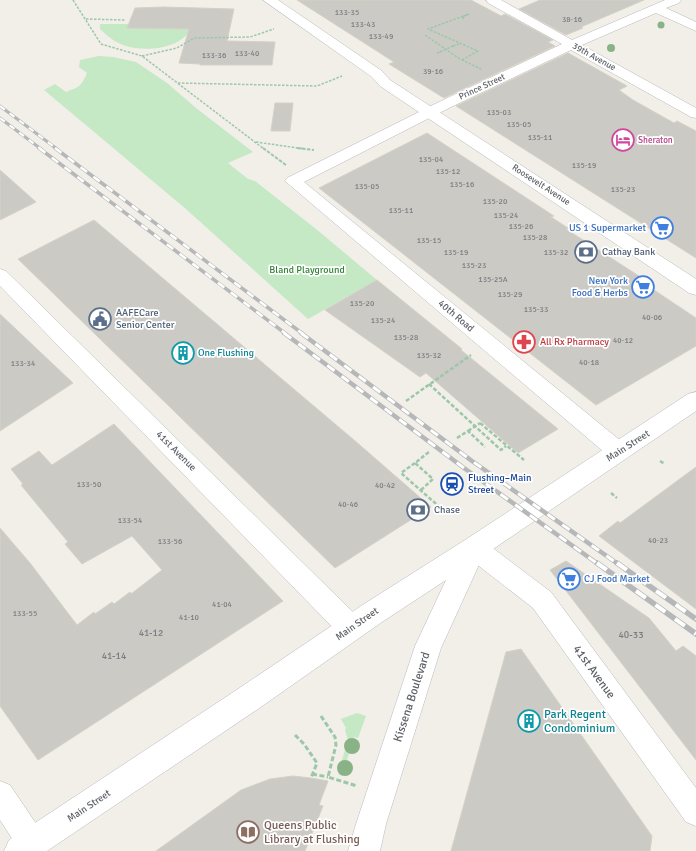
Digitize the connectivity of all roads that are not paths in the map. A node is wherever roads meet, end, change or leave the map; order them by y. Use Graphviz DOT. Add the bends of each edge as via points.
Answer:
graph roads {
  1 [pos="492,0"];
  2 [pos="675,0"];
  3 [pos="264,2"];
  4 [pos="656,8"];
  5 [pos="696,27"];
  6 [pos="571,45"];
  7 [pos="429,112"];
  8 [pos="696,114"];
  9 [pos="290,173"];
  10 [pos="0,275"];
  11 [pos="696,288"];
  12 [pos="696,400"];
  13 [pos="619,452"];
  14 [pos="474,548"];
  15 [pos="351,628"];
  16 [pos="0,795"];
  17 [pos="696,812"];
  18 [pos="27,847"];
  19 [pos="364,851"];
  1 -- 6 [label="street, 39th Avenue"];
  2 -- 4 [label="street, Prince Street"];
  3 -- 7 [label="main road, Roosevelt Avenue" via="369,77 385,82"];
  4 -- 5 [label="street"];
  4 -- 6 [label="street, Prince Street"];
  6 -- 7 [label="street, Prince Street"];
  6 -- 8 [label="street, 39th Avenue"];
  7 -- 9 [label="street, Prince Street"];
  7 -- 11 [label="main road, Roosevelt Avenue"];
  9 -- 13 [label="street, 40th Road"];
  10 -- 15 [label="street, 41st Avenue"];
  12 -- 13 [label="main road, Main Street"];
  13 -- 14 [label="main road, Main Street"];
  14 -- 15 [label="main road, Main Street"];
  14 -- 17 [label="street, 41st Avenue" via="542,600"];
  14 -- 19 [label="main road, Kissena Boulevard" via="428,646"];
  15 -- 18 [label="main road, Main Street"];
  16 -- 18 [label="street"];
}
